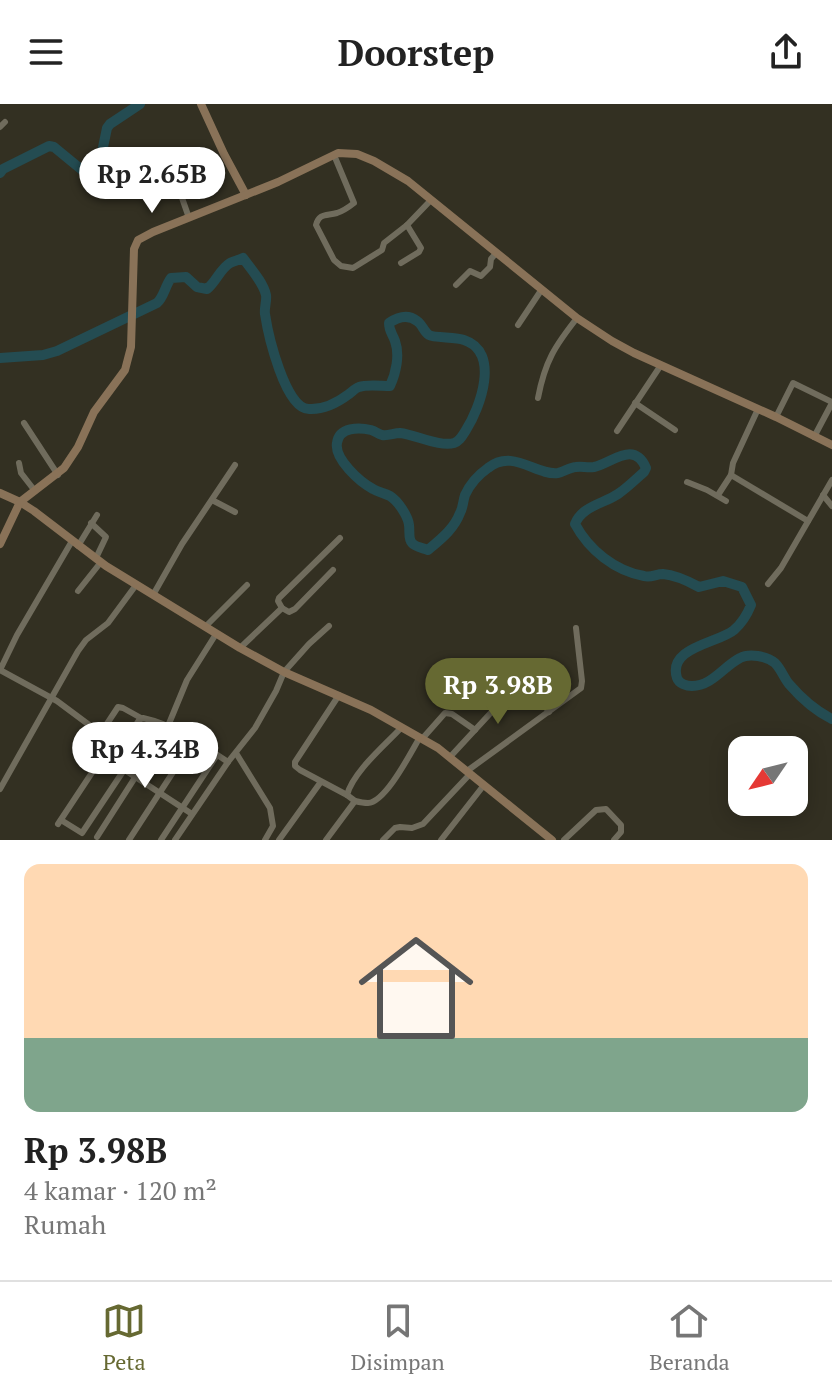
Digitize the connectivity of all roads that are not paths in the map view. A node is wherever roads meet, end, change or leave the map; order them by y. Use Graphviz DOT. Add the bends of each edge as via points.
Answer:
graph roads {
  1 [pos="201,104"];
  2 [pos="334,155"];
  3 [pos="173,172"];
  4 [pos="246,195"];
  5 [pos="431,200"];
  6 [pos="189,218"];
  7 [pos="407,225"];
  8 [pos="496,253"];
  9 [pos="401,263"];
  10 [pos="456,285"];
  11 [pos="542,289"];
  12 [pos="577,318"];
  13 [pos="518,325"];
  14 [pos="661,365"];
  15 [pos="538,398"];
  16 [pos="832,402"];
  17 [pos="635,403"];
  18 [pos="758,409"];
  19 [pos="829,416"];
  20 [pos="776,417"];
  21 [pos="24,423"];
  22 [pos="675,430"];
  23 [pos="617,431"];
  24 [pos="814,437"];
  25 [pos="832,445"];
  26 [pos="19,463"];
  27 [pos="235,465"];
  28 [pos="58,475"];
  29 [pos="731,475"];
  30 [pos="832,480"];
  31 [pos="687,482"];
  32 [pos="35,491"];
  33 [pos="0,493"];
  34 [pos="718,495"];
  35 [pos="823,495"];
  36 [pos="212,500"];
  37 [pos="726,501"];
  38 [pos="20,502"];
  39 [pos="832,506"];
  40 [pos="235,512"];
  41 [pos="97,515"];
  42 [pos="808,521"];
  43 [pos="91,523"];
  44 [pos="340,538"];
  45 [pos="75,543"];
  46 [pos="0,544"];
  47 [pos="98,560"];
  48 [pos="333,570"];
  49 [pos="768,584"];
  50 [pos="136,585"];
  51 [pos="247,585"];
  52 [pos="78,591"];
  53 [pos="153,595"];
  54 [pos="282,608"];
  55 [pos="329,626"];
  56 [pos="205,627"];
  57 [pos="576,628"];
  58 [pos="216,634"];
  59 [pos="240,648"];
  60 [pos="0,670"];
  61 [pos="284,672"];
  62 [pos="339,695"];
  63 [pos="51,697"];
  64 [pos="549,712"];
  65 [pos="141,718"];
  66 [pos="168,726"];
  67 [pos="401,728"];
  68 [pos="475,730"];
  69 [pos="100,733"];
  70 [pos="421,738"];
  71 [pos="194,740"];
  72 [pos="236,753"];
  73 [pos="217,755"];
  74 [pos="103,756"];
  75 [pos="450,757"];
  76 [pos="112,762"];
  77 [pos="228,762"];
  78 [pos="124,770"];
  79 [pos="468,773"];
  80 [pos="134,777"];
  81 [pos="320,783"];
  82 [pos="484,785"];
  83 [pos="0,789"];
  84 [pos="159,794"];
  85 [pos="347,795"];
  86 [pos="355,801"];
  87 [pos="182,809"];
  88 [pos="192,814"];
  89 [pos="97,837"];
  90 [pos="129,840"];
  91 [pos="161,840"];
  92 [pos="175,840"];
  93 [pos="265,840"];
  94 [pos="279,840"];
  95 [pos="326,840"];
  96 [pos="383,840"];
  97 [pos="441,840"];
  98 [pos="552,840"];
  99 [pos="564,840"];
  100 [pos="614,840"];
  1 -- 4 [label="street"];
  2 -- 4 [label="street"];
  2 -- 5 [label="street" via="357,154 374,161"];
  2 -- 7 [label="street" via="355,202 316,221 336,262 358,266"];
  3 -- 6 [label="street"];
  4 -- 6 [label="street"];
  5 -- 7 [label="street"];
  5 -- 8 [label="street"];
  6 -- 28 [label="street" via="138,240 125,370"];
  7 -- 9 [label="street" via="421,248"];
  8 -- 10 [label="street" via="481,276 470,271"];
  8 -- 11 [label="street"];
  11 -- 12 [label="street"];
  11 -- 13 [label="street"];
  12 -- 14 [label="street"];
  12 -- 15 [label="street" via="546,364"];
  14 -- 17 [label="street"];
  14 -- 18 [label="street"];
  16 -- 19 [label="street"];
  16 -- 20 [label="street" via="793,383"];
  17 -- 22 [label="street"];
  17 -- 23 [label="street"];
  18 -- 20 [label="street"];
  18 -- 29 [label="street"];
  19 -- 24 [label="street"];
  20 -- 24 [label="street"];
  21 -- 28 [label="street"];
  24 -- 25 [label="street"];
  26 -- 32 [label="street"];
  27 -- 36 [label="street"];
  28 -- 32 [label="street"];
  29 -- 34 [label="street"];
  29 -- 42 [label="street"];
  30 -- 35 [label="street"];
  31 -- 34 [label="street"];
  32 -- 38 [label="street"];
  33 -- 38 [label="street"];
  34 -- 37 [label="street"];
  35 -- 39 [label="street"];
  35 -- 42 [label="street"];
  36 -- 40 [label="street"];
  36 -- 53 [label="street"];
  38 -- 45 [label="street"];
  38 -- 46 [label="street"];
  41 -- 43 [label="street"];
  42 -- 49 [label="street"];
  43 -- 45 [label="street"];
  43 -- 47 [label="street" via="106,537"];
  44 -- 54 [label="street" via="279,598"];
  45 -- 47 [label="street"];
  45 -- 60 [label="street"];
  47 -- 50 [label="street"];
  47 -- 52 [label="street"];
  48 -- 54 [label="street" via="295,609"];
  50 -- 53 [label="street"];
  50 -- 63 [label="street" via="108,623 86,640"];
  51 -- 56 [label="street"];
  53 -- 56 [label="street"];
  54 -- 59 [label="street"];
  55 -- 61 [label="street"];
  56 -- 58 [label="street"];
  57 -- 64 [label="street" via="582,685"];
  58 -- 59 [label="street"];
  58 -- 66 [label="street" via="187,680"];
  59 -- 61 [label="street"];
  60 -- 63 [label="street"];
  61 -- 62 [label="street"];
  61 -- 72 [label="street" via="264,714"];
  62 -- 67 [label="street"];
  62 -- 81 [label="street" via="295,762"];
  63 -- 69 [label="street"];
  63 -- 83 [label="street"];
  64 -- 68 [label="street" via="527,686 498,705"];
  64 -- 79 [label="street"];
  65 -- 66 [label="street"];
  65 -- 69 [label="street" via="118,707"];
  65 -- 76 [label="street"];
  66 -- 71 [label="street"];
  66 -- 80 [label="street"];
  67 -- 70 [label="street"];
  67 -- 85 [label="street" via="362,770"];
  68 -- 70 [label="street" via="445,713"];
  68 -- 75 [label="street"];
  69 -- 74 [label="street" via="91,748"];
  70 -- 75 [label="street"];
  70 -- 86 [label="street" via="376,799"];
  71 -- 73 [label="street"];
  71 -- 84 [label="street"];
  72 -- 77 [label="street"];
  72 -- 93 [label="street" via="270,808 273,826"];
  73 -- 77 [label="street"];
  73 -- 87 [label="street"];
  74 -- 76 [label="street"];
  74 -- 78 [label="street" via="60,822 82,833"];
  75 -- 79 [label="street"];
  76 -- 78 [label="street"];
  77 -- 88 [label="street"];
  78 -- 80 [label="street"];
  79 -- 82 [label="street"];
  79 -- 96 [label="street" via="423,824 395,828"];
  80 -- 84 [label="street"];
  80 -- 89 [label="street"];
  81 -- 85 [label="street"];
  81 -- 94 [label="street"];
  82 -- 97 [label="street"];
  82 -- 98 [label="street"];
  84 -- 87 [label="street"];
  84 -- 90 [label="street"];
  85 -- 86 [label="street"];
  86 -- 95 [label="street"];
  87 -- 88 [label="street"];
  87 -- 91 [label="street"];
  88 -- 92 [label="street"];
  99 -- 100 [label="street" via="596,810 606,809 622,828"];
}
